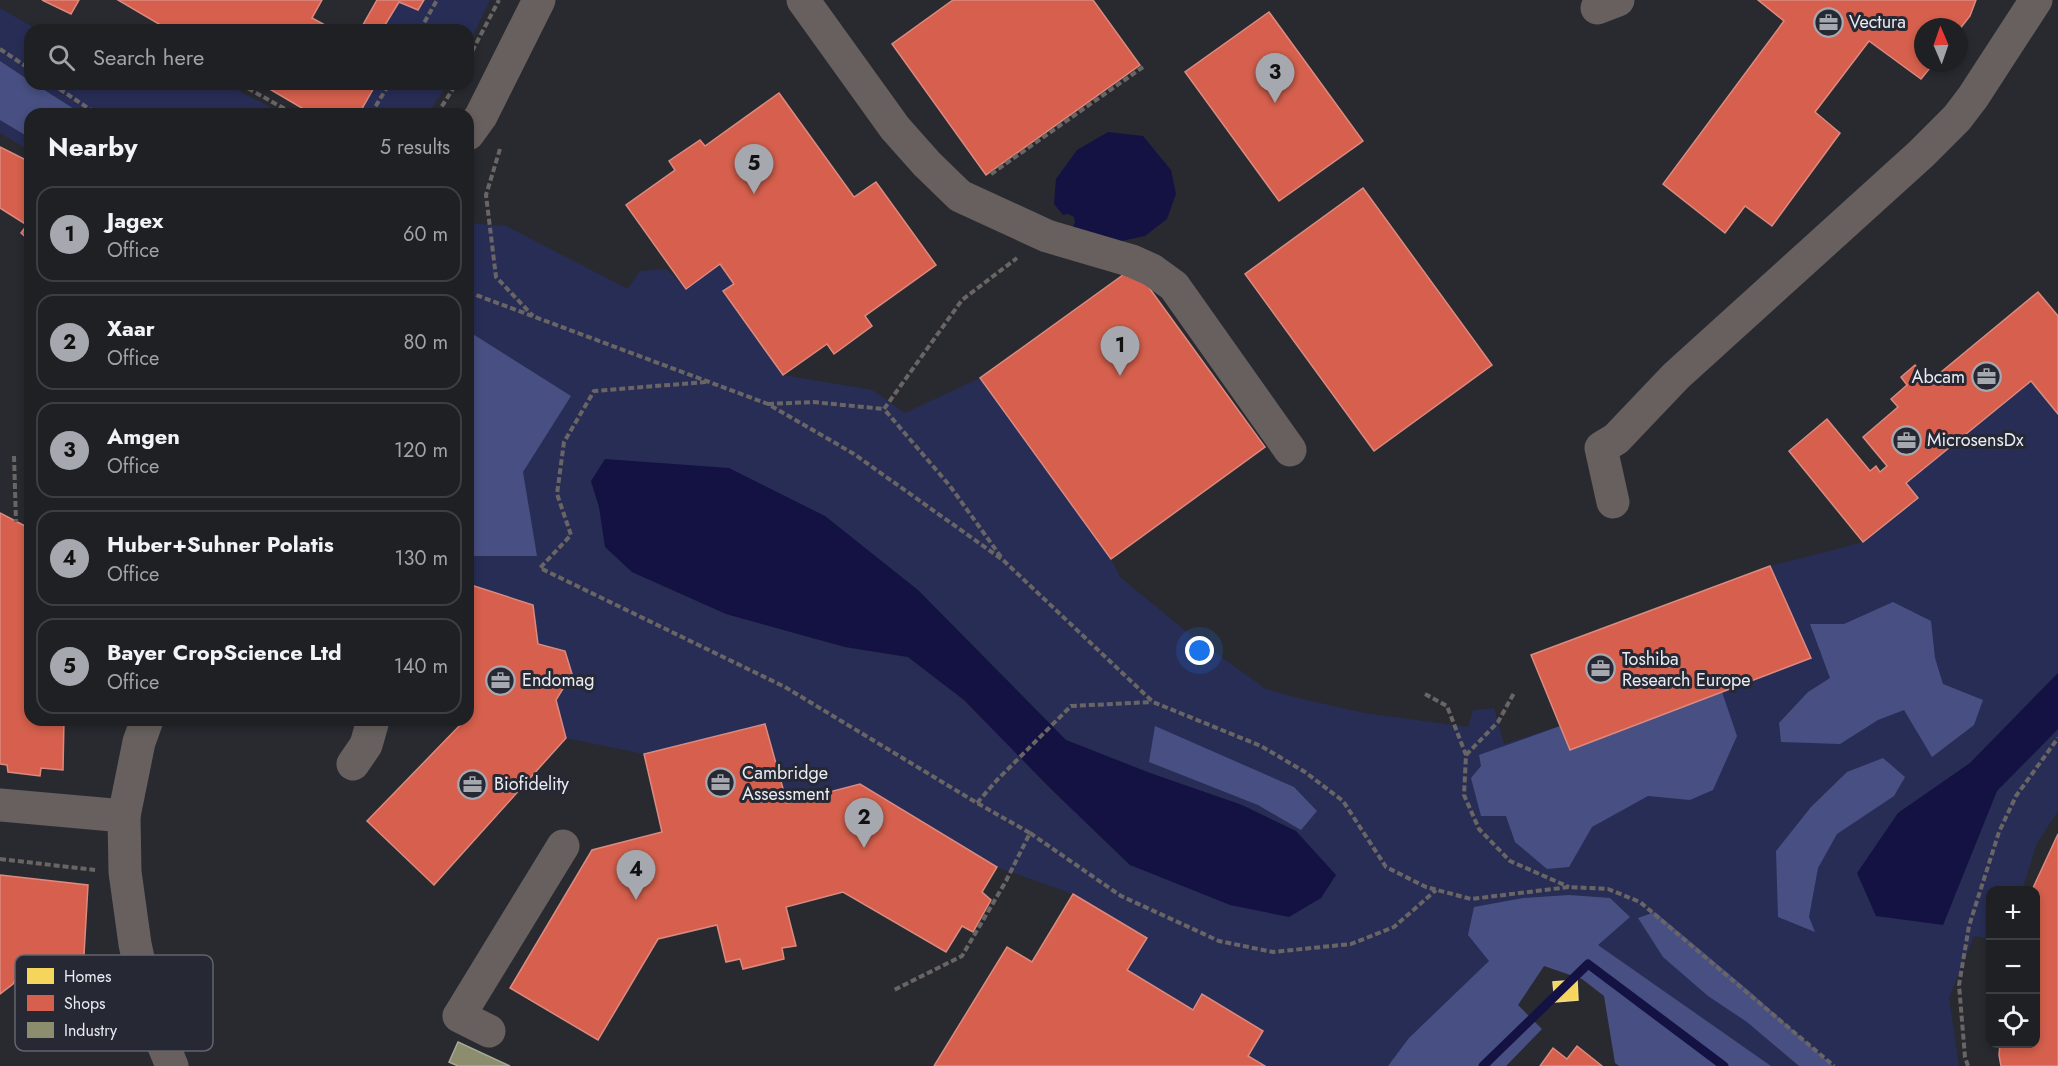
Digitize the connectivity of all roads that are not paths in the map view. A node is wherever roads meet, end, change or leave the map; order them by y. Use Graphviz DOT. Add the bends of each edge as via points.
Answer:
graph roads {
  1 [pos="539,0"];
  2 [pos="803,0"];
  3 [pos="2036,0"];
  4 [pos="474,126"];
  5 [pos="1290,450"];
  6 [pos="1613,502"];
  7 [pos="145,726"];
  8 [pos="371,726"];
  9 [pos="353,764"];
  10 [pos="0,805"];
  11 [pos="124,816"];
  12 [pos="563,846"];
  13 [pos="137,955"];
  14 [pos="489,1031"];
  15 [pos="166,1051"];
  16 [pos="172,1066"];
  1 -- 4 [label="street"];
  2 -- 5 [label="street" via="895,128 960,196 1047,236 1132,261 1174,286"];
  3 -- 6 [label="street" via="1957,118 1676,376 1616,439 1601,448"];
  7 -- 11 [label="street"];
  8 -- 9 [label="street" via="366,745"];
  10 -- 11 [label="street"];
  11 -- 13 [label="street" via="125,872"];
  12 -- 14 [label="street" via="459,1016"];
  15 -- 16 [label="street"];
}
